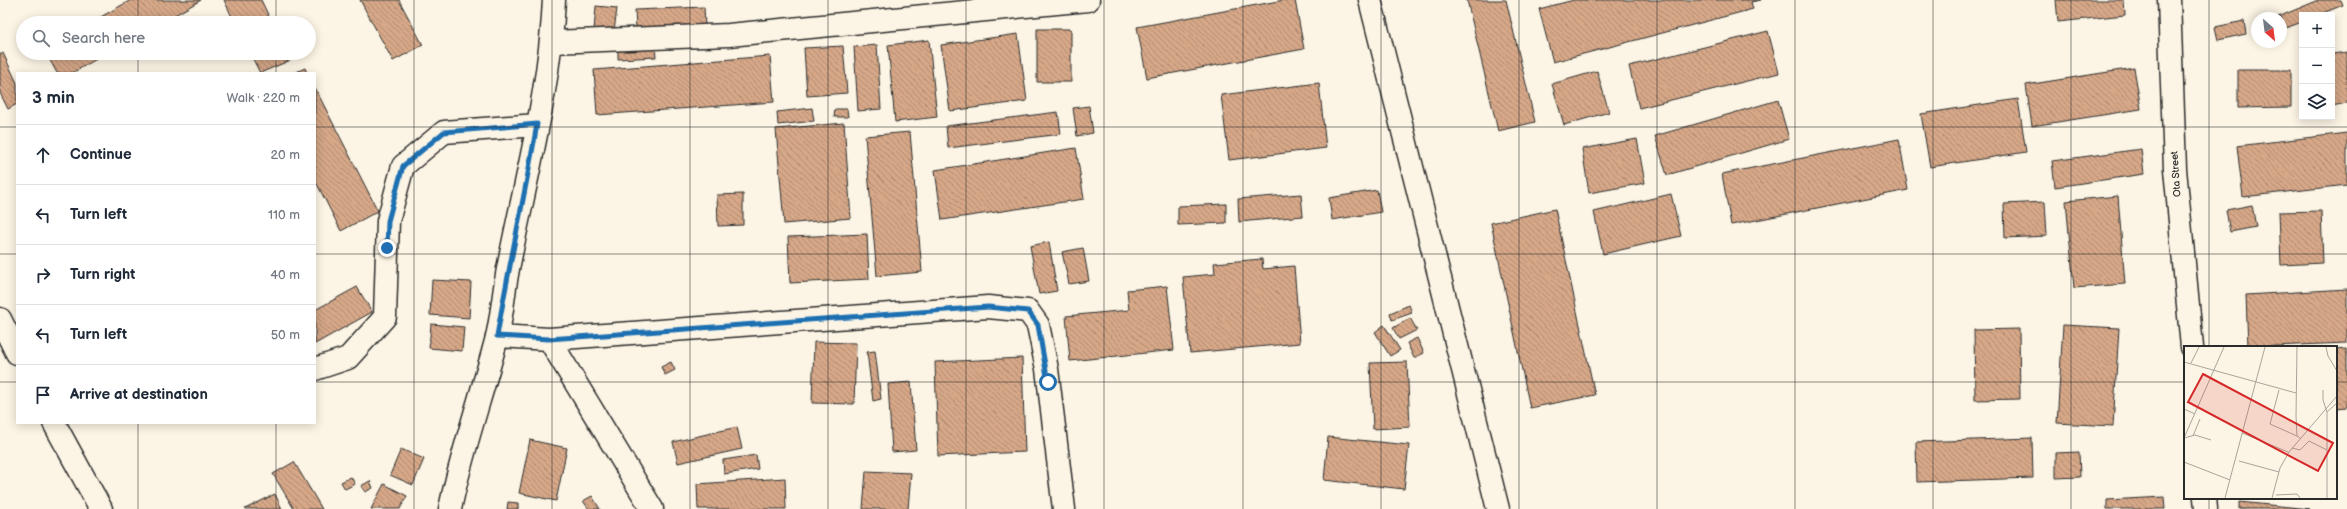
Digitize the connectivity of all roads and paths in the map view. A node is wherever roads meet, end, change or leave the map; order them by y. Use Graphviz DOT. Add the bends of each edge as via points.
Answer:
graph roads {
  1 [pos="554,0"];
  2 [pos="1088,0"];
  3 [pos="1370,0"];
  4 [pos="2169,0"];
  5 [pos="552,42"];
  6 [pos="537,124"];
  7 [pos="0,319"];
  8 [pos="497,336"];
  9 [pos="549,339"];
  10 [pos="2192,346"];
  11 [pos="16,351"];
  12 [pos="316,369"];
  13 [pos="55,424"];
  14 [pos="2205,499"];
  15 [pos="101,509"];
  16 [pos="450,509"];
  17 [pos="652,509"];
  18 [pos="1064,509"];
  19 [pos="1498,509"];
  20 [pos="2206,509"];
  1 -- 5 [label="street"];
  2 -- 5 [label="street" via="729,35"];
  3 -- 19 [label="street"];
  4 -- 10 [label="street, Ota Street" via="2175,169"];
  5 -- 6 [label="street"];
  6 -- 8 [label="street"];
  6 -- 12 [label="street" via="444,132 403,166 388,221 385,317 348,358"];
  7 -- 11 [label="street"];
  8 -- 9 [label="street"];
  8 -- 16 [label="street" via="458,467"];
  9 -- 17 [label="street"];
  9 -- 18 [label="street" via="988,307 1028,311 1038,325 1047,369"];
  13 -- 15 [label="street"];
  14 -- 20 [label="street"];
}
